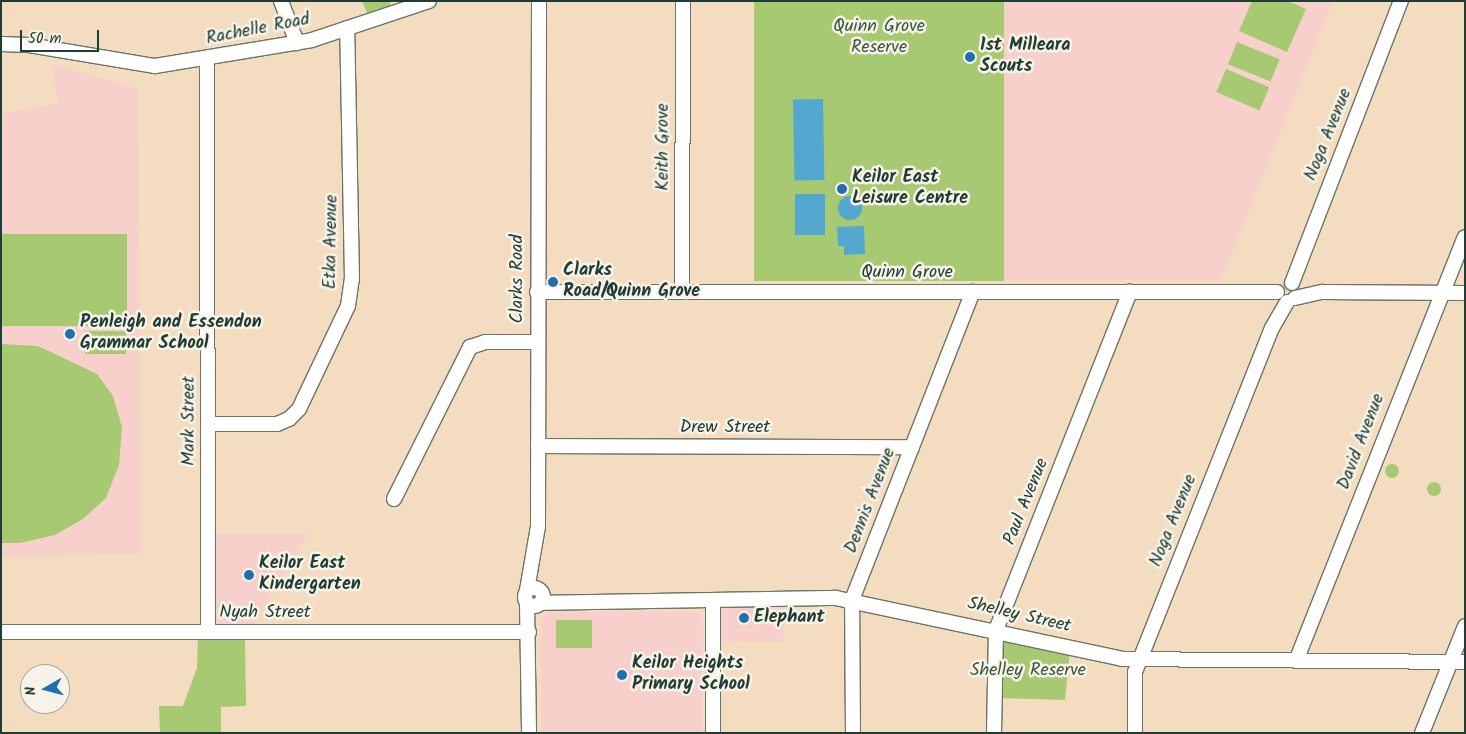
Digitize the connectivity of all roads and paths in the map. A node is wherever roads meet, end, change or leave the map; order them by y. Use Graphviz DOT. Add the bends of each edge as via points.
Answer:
graph roads {
  1 [pos="281,1"];
  2 [pos="429,1"];
  3 [pos="539,1"];
  4 [pos="682,1"];
  5 [pos="1402,1"];
  6 [pos="348,28"];
  7 [pos="297,43"];
  8 [pos="1,44"];
  9 [pos="208,59"];
  10 [pos="1465,237"];
  11 [pos="537,292"];
  12 [pos="682,292"];
  13 [pos="973,292"];
  14 [pos="1130,292"];
  15 [pos="1442,292"];
  16 [pos="1287,293"];
  17 [pos="1465,293"];
  18 [pos="537,342"];
  19 [pos="209,424"];
  20 [pos="538,446"];
  21 [pos="912,447"];
  22 [pos="394,499"];
  23 [pos="536,597"];
  24 [pos="713,600"];
  25 [pos="852,600"];
  26 [pos="1465,626"];
  27 [pos="996,630"];
  28 [pos="1,632"];
  29 [pos="208,632"];
  30 [pos="529,632"];
  31 [pos="1139,660"];
  32 [pos="1296,661"];
  33 [pos="1450,662"];
  34 [pos="1465,662"];
  35 [pos="529,733"];
  36 [pos="713,733"];
  37 [pos="853,733"];
  38 [pos="994,733"];
  39 [pos="1135,733"];
  40 [pos="1422,733"];
  1 -- 7 [label="street"];
  2 -- 6 [label="street, Rachelle Road"];
  3 -- 11 [label="street, Clarks Road"];
  4 -- 12 [label="street, Keith Grove"];
  5 -- 16 [label="street, Noga Avenue"];
  6 -- 7 [label="street, Rachelle Road"];
  6 -- 19 [label="street, Etka Avenue" via="352,270 348,306 299,409 289,420 277,424"];
  7 -- 9 [label="street, Rachelle Road"];
  8 -- 9 [label="street, Rachelle Road" via="29,45 125,64 155,66"];
  9 -- 19 [label="street, Mark Street"];
  10 -- 15 [label="street, David Avenue"];
  11 -- 12 [label="street, Quinn Grove"];
  11 -- 18 [label="street, Clarks Road"];
  12 -- 13 [label="street, Quinn Grove"];
  13 -- 14 [label="street, Quinn Grove"];
  13 -- 21 [label="street, Dennis Avenue"];
  14 -- 16 [label="street, Quinn Grove"];
  14 -- 27 [label="street, Paul Avenue"];
  15 -- 16 [label="street, Quinn Grove"];
  15 -- 17 [label="street, Quinn Grove"];
  15 -- 32 [label="street, David Avenue"];
  16 -- 31 [label="street, Noga Avenue"];
  18 -- 20 [label="street, Clarks Road"];
  18 -- 22 [label="street" via="486,342 470,347"];
  19 -- 29 [label="street, Mark Street"];
  20 -- 21 [label="street, Drew Street"];
  20 -- 23 [label="street, Clarks Road" via="534,556"];
  21 -- 25 [label="street, Dennis Avenue"];
  23 -- 24 [label="street, Shelley Street"];
  23 -- 30 [label="street, Clarks Road"];
  24 -- 25 [label="street, Shelley Street"];
  24 -- 36 [label="street"];
  25 -- 27 [label="street, Shelley Street"];
  25 -- 37 [label="street, Dennis Avenue"];
  26 -- 33 [label="street"];
  27 -- 31 [label="street, Shelley Street"];
  27 -- 38 [label="street, Paul Avenue"];
  28 -- 29 [label="street, Nyah Street"];
  29 -- 30 [label="street, Nyah Street"];
  30 -- 35 [label="street, Clarks Road"];
  31 -- 32 [label="street, Shelley Street"];
  31 -- 39 [label="street, Noga Avenue" via="1135,672"];
  32 -- 33 [label="street, Shelley Street"];
  33 -- 34 [label="street, Shelley Street"];
  33 -- 40 [label="street"];
}
